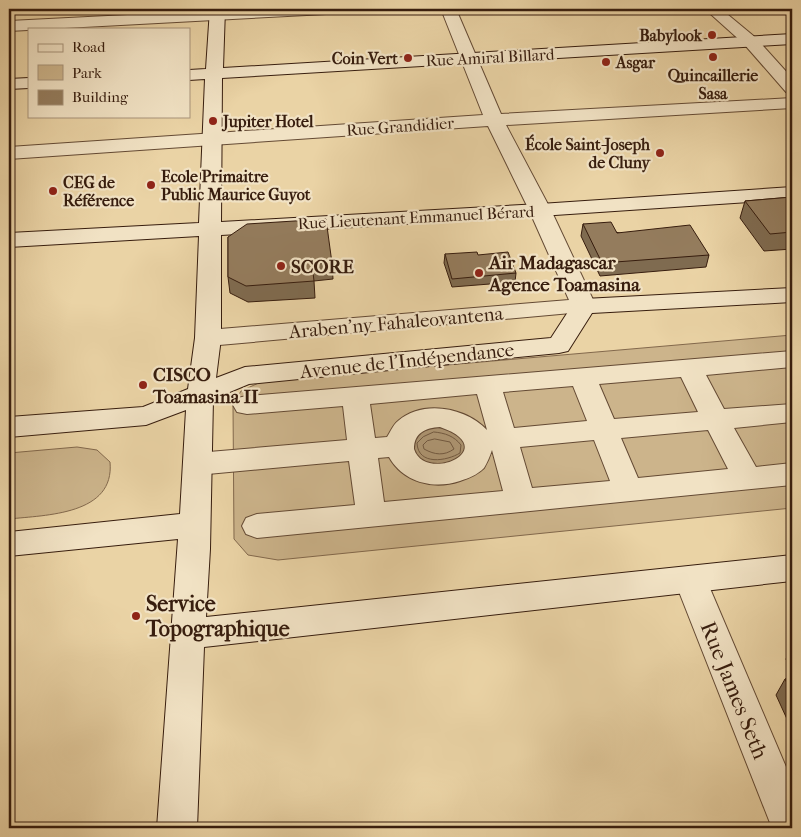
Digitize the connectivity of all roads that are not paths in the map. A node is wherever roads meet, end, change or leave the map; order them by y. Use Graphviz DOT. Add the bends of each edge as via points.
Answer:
graph roads {
  1 [pos="326,9"];
  2 [pos="448,9"];
  3 [pos="712,9"];
  4 [pos="217,11"];
  5 [pos="9,26"];
  6 [pos="792,39"];
  7 [pos="750,41"];
  8 [pos="470,58"];
  9 [pos="213,74"];
  10 [pos="190,75"];
  11 [pos="28,83"];
  12 [pos="9,84"];
  13 [pos="792,88"];
  14 [pos="792,103"];
  15 [pos="494,120"];
  16 [pos="210,139"];
  17 [pos="9,153"];
  18 [pos="792,193"];
  19 [pos="540,210"];
  20 [pos="211,228"];
  21 [pos="9,240"];
  22 [pos="792,295"];
  23 [pos="584,306"];
  24 [pos="208,338"];
  25 [pos="792,359"];
  26 [pos="689,368"];
  27 [pos="583,377"];
  28 [pos="488,385"];
  29 [pos="200,395"];
  30 [pos="355,396"];
  31 [pos="247,405"];
  32 [pos="792,413"];
  33 [pos="716,420"];
  34 [pos="9,427"];
  35 [pos="604,430"];
  36 [pos="491,440"];
  37 [pos="398,446"];
  38 [pos="362,449"];
  39 [pos="197,464"];
  40 [pos="792,474"];
  41 [pos="747,478"];
  42 [pos="628,490"];
  43 [pos="521,500"];
  44 [pos="372,514"];
  45 [pos="257,526"];
  46 [pos="194,537"];
  47 [pos="9,544"];
  48 [pos="792,568"];
  49 [pos="690,579"];
  50 [pos="188,634"];
  51 [pos="177,828"];
  52 [pos="792,828"];
  1 -- 4 [label="street"];
  2 -- 8 [label="street"];
  3 -- 7 [label="street"];
  4 -- 5 [label="street"];
  4 -- 9 [label="street"];
  6 -- 7 [label="street, Rue Amiral Billard"];
  7 -- 8 [label="street, Rue Amiral Billard"];
  7 -- 13 [label="street"];
  8 -- 9 [label="street, Rue Amiral Billard"];
  8 -- 15 [label="street"];
  9 -- 10 [label="street, Rue Amiral Billard"];
  9 -- 16 [label="street"];
  11 -- 12 [label="street"];
  14 -- 15 [label="street, Rue Grandidier"];
  15 -- 16 [label="street, Rue Grandidier"];
  15 -- 19 [label="street"];
  16 -- 17 [label="street, Rue Grandidier"];
  16 -- 20 [label="street"];
  18 -- 19 [label="street, Rue Lieutenant Emmanuel Bérard"];
  19 -- 20 [label="street, Rue Lieutenant Emmanuel Bérard"];
  19 -- 23 [label="street"];
  20 -- 21 [label="street, Rue Lieutenant Emmanuel Bérard"];
  20 -- 24 [label="street"];
  22 -- 23 [label="street"];
  23 -- 24 [label="street, Araben'ny Fahaleovantena"];
  23 -- 29 [label="street, Avenue de l'Indépendance" via="559,345 245,376"];
  24 -- 29 [label="street"];
  25 -- 26 [label="street"];
  26 -- 27 [label="street"];
  26 -- 33 [label="street"];
  27 -- 28 [label="street"];
  27 -- 35 [label="street"];
  28 -- 30 [label="street"];
  28 -- 36 [label="street"];
  29 -- 34 [label="street, Avenue de l'Indépendance" via="146,416"];
  29 -- 39 [label="street"];
  30 -- 31 [label="street"];
  30 -- 38 [label="street"];
  32 -- 33 [label="street"];
  33 -- 35 [label="street"];
  33 -- 41 [label="street"];
  35 -- 36 [label="street"];
  35 -- 42 [label="street"];
  36 -- 37 [label="street" via="454,420 434,418 416,422 407,428"];
  36 -- 37 [label="street" via="479,450 468,467 443,475 413,468 401,455"];
  36 -- 43 [label="street"];
  37 -- 38 [label="street"];
  38 -- 39 [label="street"];
  38 -- 44 [label="street"];
  39 -- 46 [label="street"];
  40 -- 41 [label="street"];
  41 -- 42 [label="street"];
  42 -- 43 [label="street"];
  43 -- 44 [label="street"];
  44 -- 45 [label="street"];
  46 -- 47 [label="street"];
  46 -- 50 [label="street"];
  48 -- 49 [label="street"];
  49 -- 50 [label="street"];
  49 -- 52 [label="street, Rue James Seth"];
  50 -- 51 [label="street"];
}
